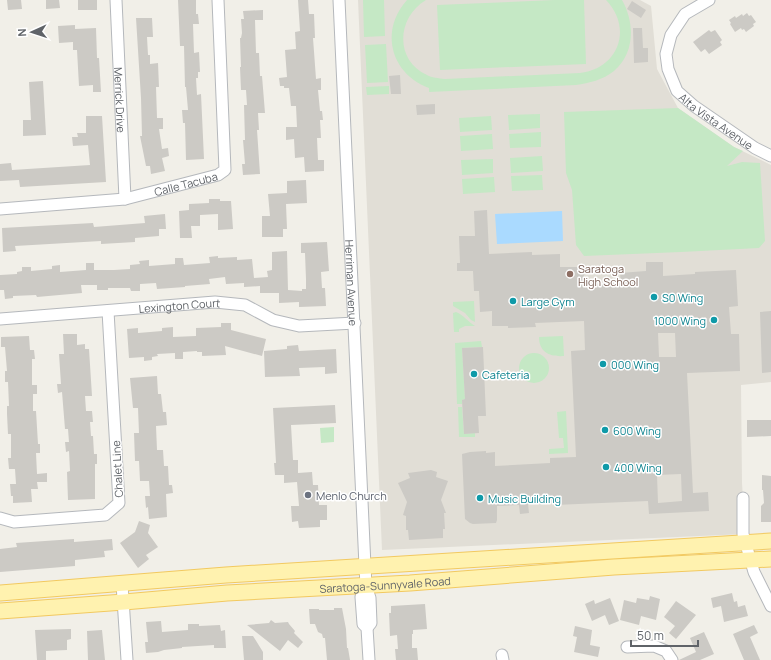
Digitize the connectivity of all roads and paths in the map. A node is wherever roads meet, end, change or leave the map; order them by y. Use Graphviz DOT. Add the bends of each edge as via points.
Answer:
graph roads {
  1 [pos="116,0"];
  2 [pos="218,0"];
  3 [pos="339,0"];
  4 [pos="709,0"];
  5 [pos="771,156"];
  6 [pos="125,199"];
  7 [pos="0,209"];
  8 [pos="108,311"];
  9 [pos="0,319"];
  10 [pos="355,323"];
  11 [pos="743,498"];
  12 [pos="0,518"];
  13 [pos="771,541"];
  14 [pos="746,544"];
  15 [pos="771,559"];
  16 [pos="751,560"];
  17 [pos="365,566"];
  18 [pos="122,584"];
  19 [pos="366,586"];
  20 [pos="0,593"];
  21 [pos="124,602"];
  22 [pos="771,606"];
  23 [pos="0,611"];
  24 [pos="627,647"];
  25 [pos="127,660"];
  26 [pos="369,660"];
  27 [pos="672,660"];
  1 -- 6 [label="street, Merrick Drive"];
  2 -- 6 [label="street, Calle Tacuba" via="225,170 218,175"];
  3 -- 10 [label="street, Herriman Avenue"];
  4 -- 5 [label="street, Alta Vista Avenue" via="685,14 671,35 666,54 668,69 677,91 694,106 755,148"];
  6 -- 7 [label="street, Calle Tacuba"];
  8 -- 9 [label="street, Lexington Court"];
  8 -- 10 [label="street, Lexington Court" via="215,302 245,305 273,320 299,326"];
  8 -- 12 [label="street, Chalet Line" via="119,503 105,515 14,522"];
  10 -- 17 [label="street, Herriman Avenue"];
  11 -- 14 [label="street" via="743,531"];
  13 -- 14 [label="main road, Saratoga-Sunnyvale Road"];
  14 -- 16 [label="street"];
  14 -- 17 [label="main road, Saratoga-Sunnyvale Road"];
  15 -- 16 [label="main road, Saratoga-Sunnyvale Road"];
  16 -- 19 [label="main road, Saratoga-Sunnyvale Road"];
  16 -- 22 [label="street" via="754,572"];
  17 -- 18 [label="main road, Saratoga-Sunnyvale Road"];
  17 -- 19 [label="street, Herriman Avenue"];
  18 -- 20 [label="main road, Saratoga-Sunnyvale Road"];
  18 -- 21 [label="street"];
  19 -- 21 [label="main road, Saratoga-Sunnyvale Road" via="227,593"];
  19 -- 26 [label="street, Herriman Avenue" via="361,597"];
  21 -- 23 [label="main road, Saratoga-Sunnyvale Road"];
  21 -- 25 [label="street"];
  24 -- 27 [label="street" via="654,646 666,651"];
}
